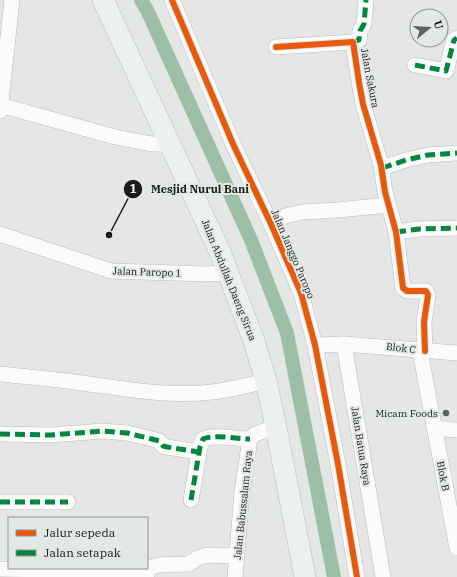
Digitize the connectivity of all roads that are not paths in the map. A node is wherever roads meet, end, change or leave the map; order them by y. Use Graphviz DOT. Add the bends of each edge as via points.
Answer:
graph roads {
  1 [pos="12,0"];
  2 [pos="103,0"];
  3 [pos="172,0"];
  4 [pos="366,0"];
  5 [pos="457,38"];
  6 [pos="353,42"];
  7 [pos="276,46"];
  8 [pos="415,65"];
  9 [pos="0,107"];
  10 [pos="169,144"];
  11 [pos="457,153"];
  12 [pos="382,168"];
  13 [pos="388,205"];
  14 [pos="271,224"];
  15 [pos="457,228"];
  16 [pos="396,232"];
  17 [pos="0,234"];
  18 [pos="228,273"];
  19 [pos="344,344"];
  20 [pos="315,345"];
  21 [pos="422,351"];
  22 [pos="457,353"];
  23 [pos="0,374"];
  24 [pos="266,381"];
  25 [pos="276,427"];
  26 [pos="434,428"];
  27 [pos="457,430"];
  28 [pos="0,434"];
  29 [pos="250,439"];
  30 [pos="199,452"];
  31 [pos="191,500"];
  32 [pos="0,502"];
  33 [pos="68,502"];
  34 [pos="457,548"];
  35 [pos="236,556"];
  36 [pos="0,569"];
  37 [pos="142,577"];
  38 [pos="146,577"];
  39 [pos="235,577"];
  40 [pos="305,577"];
  41 [pos="357,577"];
  42 [pos="383,577"];
  1 -- 9 [label="street"];
  2 -- 10 [label="main road, Jalan Abdullah Daeng Sirua"];
  3 -- 14 [label="street, Jalan Janggo Paropo" via="233,144"];
  4 -- 6 [label="street" via="360,40"];
  5 -- 8 [label="street" via="454,40 446,71"];
  6 -- 7 [label="street, Jalan Sakura"];
  6 -- 12 [label="street, Jalan Sakura" via="363,104"];
  9 -- 10 [label="street" via="115,137 152,144"];
  10 -- 18 [label="main road, Jalan Abdullah Daeng Sirua"];
  11 -- 12 [label="street" via="428,155"];
  12 -- 13 [label="street, Jalan Sakura"];
  13 -- 14 [label="street" via="302,212 285,216"];
  13 -- 16 [label="street, Jalan Sakura"];
  14 -- 20 [label="street, Jalan Janggo Paropo" via="301,293"];
  15 -- 16 [label="street"];
  16 -- 21 [label="street, Blok B" via="403,288 407,291 426,291 428,295"];
  17 -- 18 [label="street, Jalan Paropo 1" via="111,271"];
  18 -- 24 [label="main road, Jalan Abdullah Daeng Sirua"];
  19 -- 20 [label="street"];
  19 -- 21 [label="street, Blok C"];
  19 -- 42 [label="street, Jalan Batua Raya"];
  20 -- 41 [label="street, Jalan Janggo Paropo"];
  21 -- 22 [label="street, Blok C"];
  21 -- 26 [label="street, Blok B"];
  23 -- 24 [label="street" via="144,392 172,393 211,392"];
  24 -- 25 [label="main road, Jalan Abdullah Daeng Sirua"];
  25 -- 29 [label="street, Jalan Babussalam Raya" via="255,434"];
  25 -- 40 [label="main road, Jalan Abdullah Daeng Sirua"];
  26 -- 27 [label="street"];
  26 -- 34 [label="street, Blok B"];
  28 -- 30 [label="street" via="51,435 103,431 127,433 159,441 163,446"];
  29 -- 30 [label="street" via="208,437 202,441"];
  29 -- 35 [label="street, Jalan Babussalam Raya"];
  30 -- 31 [label="street"];
  32 -- 33 [label="street"];
  35 -- 38 [label="street" via="206,555 186,564 154,566 148,570"];
  35 -- 39 [label="street, Jalan Babussalam Raya"];
  36 -- 37 [label="street"];
}
